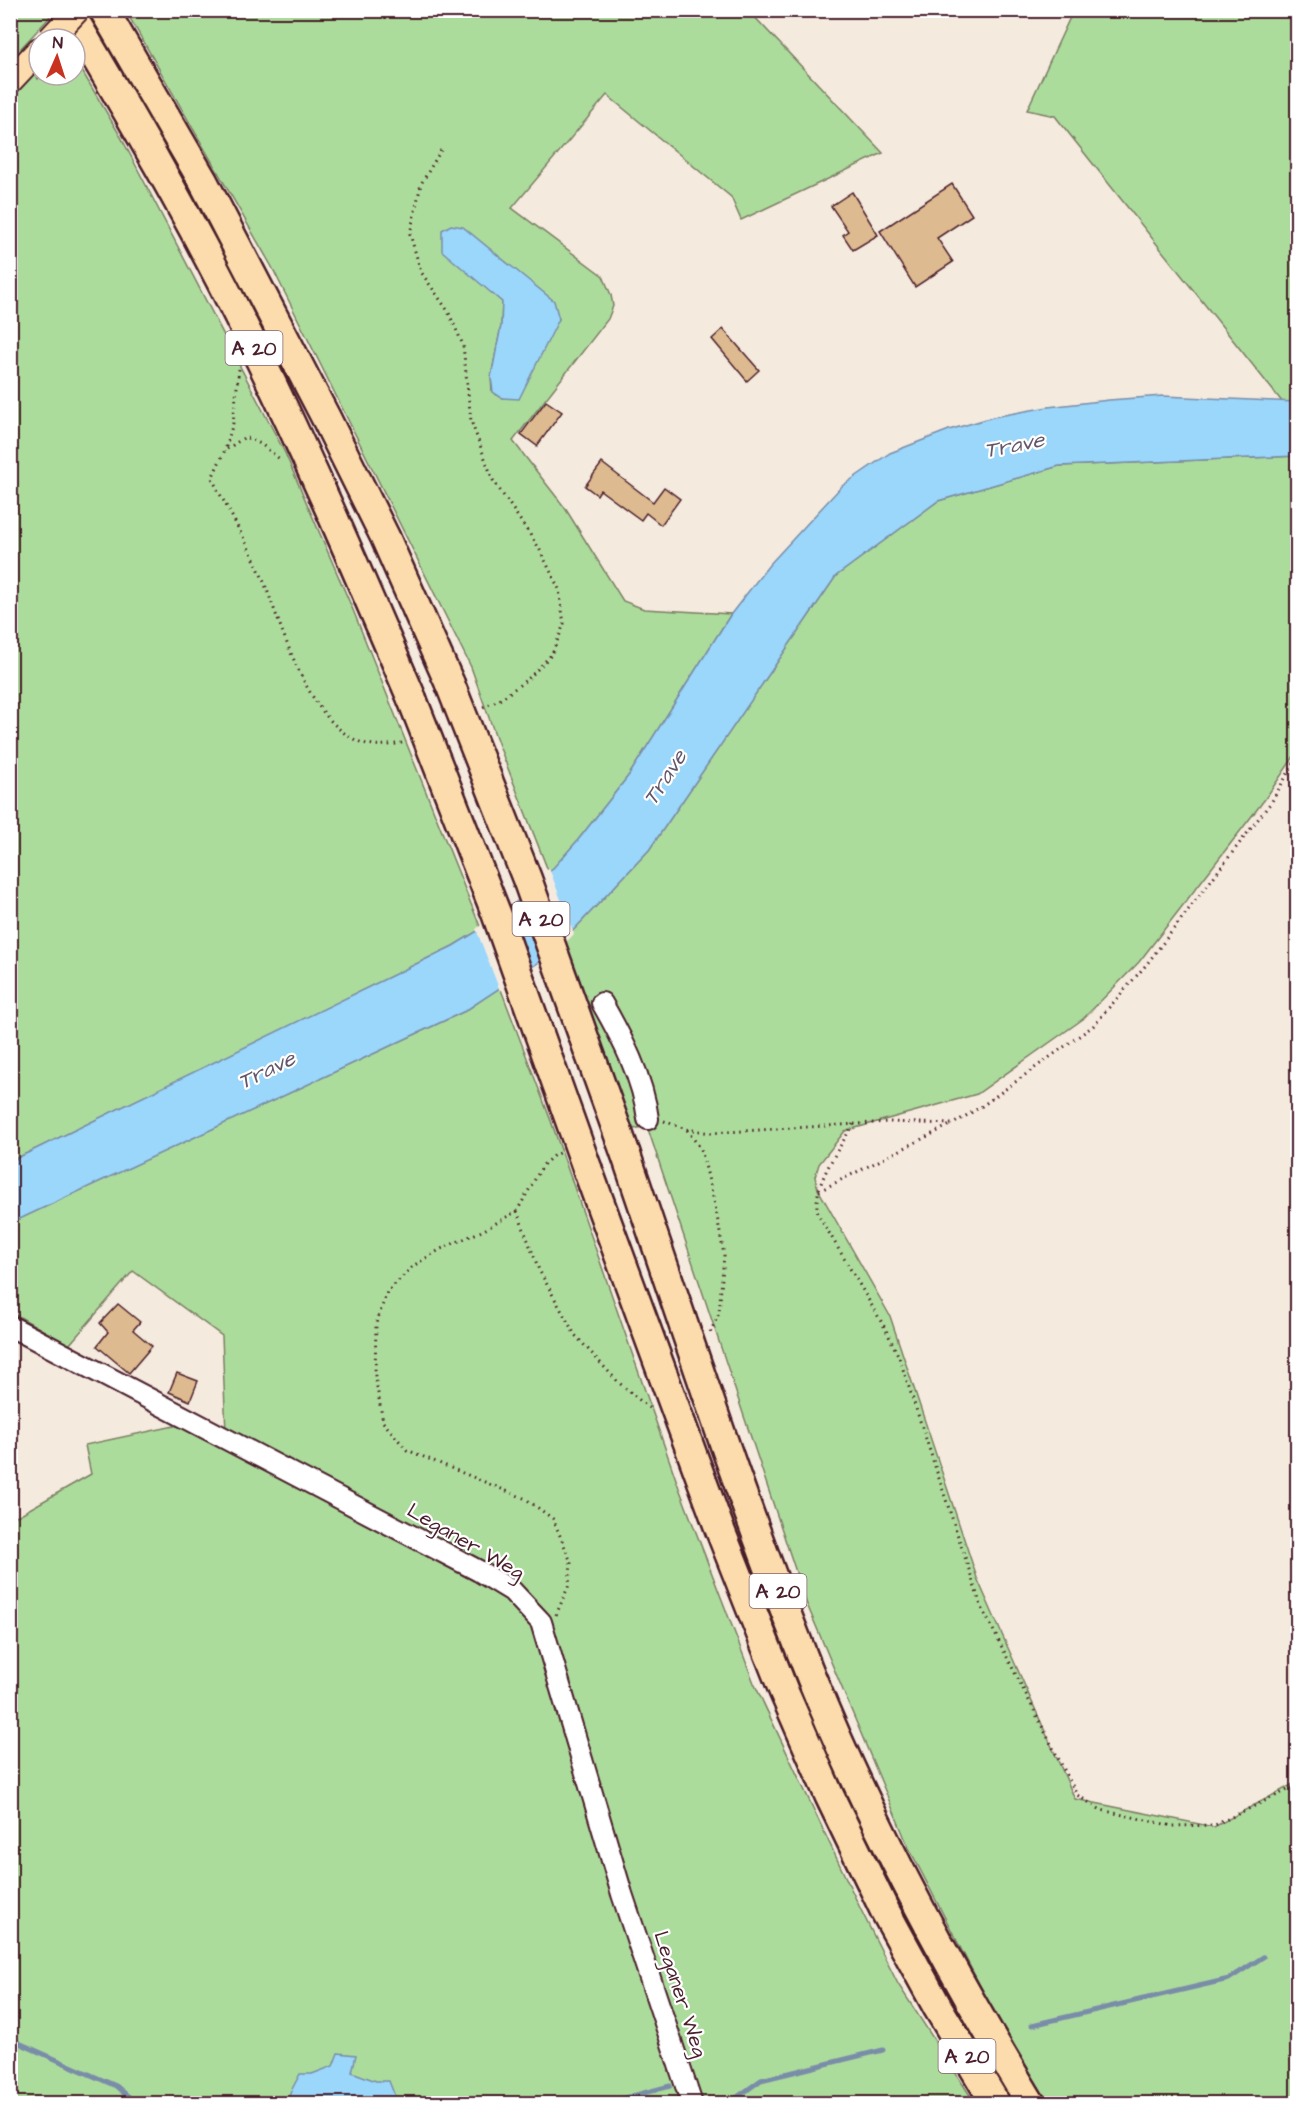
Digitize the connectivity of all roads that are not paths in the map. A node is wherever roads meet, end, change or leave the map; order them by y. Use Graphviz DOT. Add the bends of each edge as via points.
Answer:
graph roads {
  1 [pos="68,10"];
  2 [pos="77,10"];
  3 [pos="104,10"];
  4 [pos="61,27"];
  5 [pos="27,63"];
  6 [pos="16,75"];
  7 [pos="602,1003"];
  8 [pos="648,1119"];
  9 [pos="10,1326"];
  10 [pos="692,2103"];
  11 [pos="996,2103"];
  12 [pos="1030,2103"];
  1 -- 11 [label="highway, A 20, bridge" via="175,195 296,432 412,699 496,913 720,1530 788,1703 885,1911"];
  2 -- 4 [label="main road, bridge"];
  3 -- 12 [label="highway, A 20, bridge" via="203,181 385,537 450,684 527,879 750,1519 813,1681 913,1895 973,2008"];
  5 -- 6 [label="main road"];
  7 -- 8 [label="street" via="646,1096"];
  9 -- 10 [label="street, Leganer Weg" via="478,1572 512,1591 541,1622 622,1894"];
}
